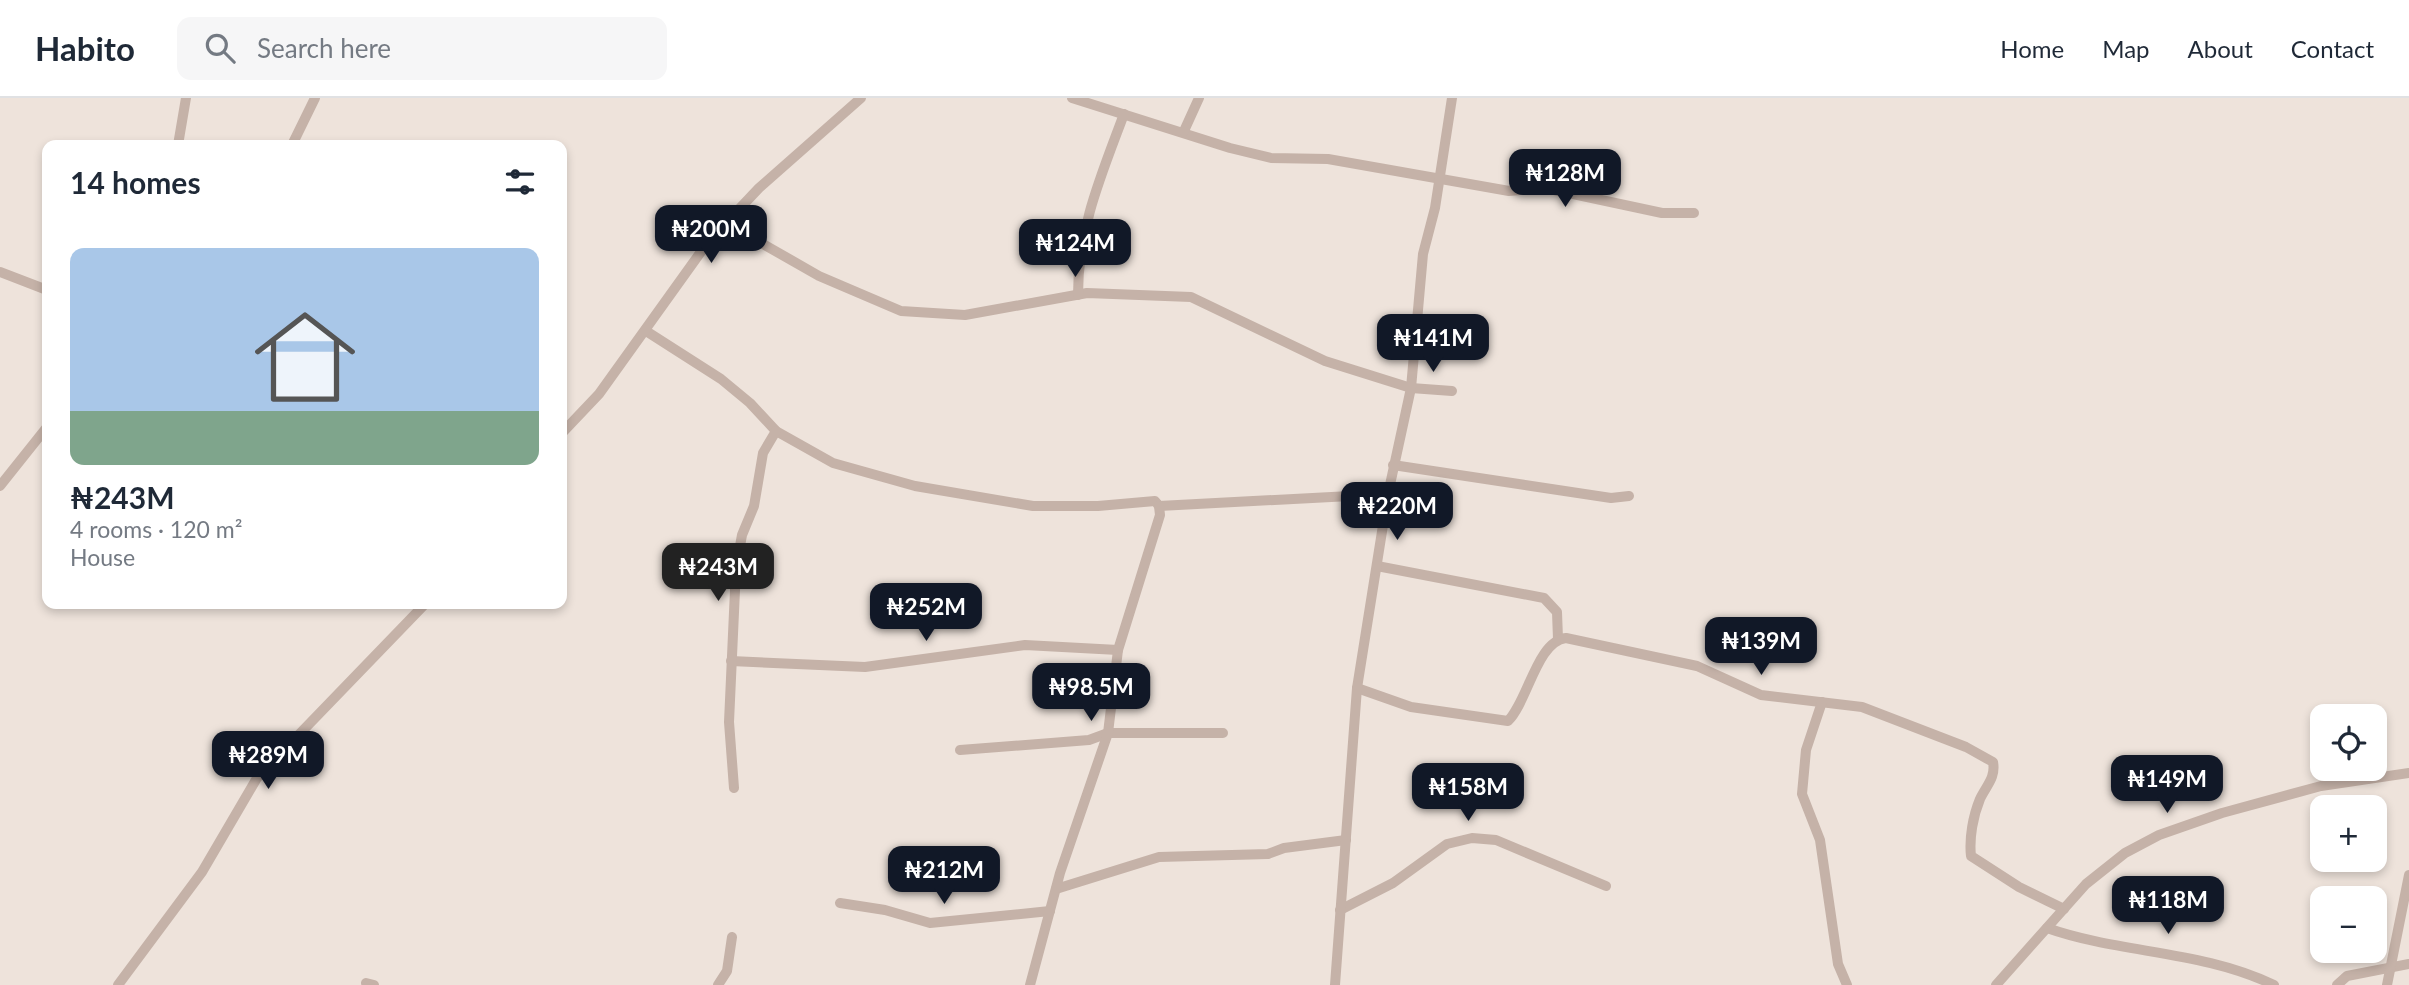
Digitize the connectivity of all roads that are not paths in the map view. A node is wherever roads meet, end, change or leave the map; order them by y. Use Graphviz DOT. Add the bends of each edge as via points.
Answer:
graph roads {
  1 [pos="186,98"];
  2 [pos="315,98"];
  3 [pos="861,98"];
  4 [pos="1072,98"];
  5 [pos="1199,98"];
  6 [pos="1452,98"];
  7 [pos="1124,114"];
  8 [pos="1184,131"];
  9 [pos="179,140"];
  10 [pos="294,140"];
  11 [pos="1438,178"];
  12 [pos="1694,213"];
  13 [pos="732,217"];
  14 [pos="0,272"];
  15 [pos="42,288"];
  16 [pos="1078,295"];
  17 [pos="646,331"];
  18 [pos="1411,388"];
  19 [pos="1452,391"];
  20 [pos="567,428"];
  21 [pos="776,431"];
  22 [pos="42,433"];
  23 [pos="1393,465"];
  24 [pos="0,486"];
  25 [pos="1388,494"];
  26 [pos="1629,496"];
  27 [pos="1159,506"];
  28 [pos="1377,566"];
  29 [pos="420,609"];
  30 [pos="1558,639"];
  31 [pos="1118,650"];
  32 [pos="731,661"];
  33 [pos="1357,688"];
  34 [pos="1822,702"];
  35 [pos="1108,733"];
  36 [pos="1223,733"];
  37 [pos="960,750"];
  38 [pos="2409,773"];
  39 [pos="734,788"];
  40 [pos="1346,840"];
  41 [pos="2409,875"];
  42 [pos="1606,886"];
  43 [pos="1056,888"];
  44 [pos="840,904"];
  45 [pos="2064,909"];
  46 [pos="1340,910"];
  47 [pos="1049,911"];
  48 [pos="2047,928"];
  49 [pos="732,937"];
  50 [pos="2409,964"];
  51 [pos="2390,968"];
  52 [pos="118,985"];
  53 [pos="718,985"];
  54 [pos="1030,985"];
  55 [pos="1335,985"];
  56 [pos="1847,985"];
  57 [pos="1996,985"];
  58 [pos="2274,985"];
  59 [pos="2337,985"];
  60 [pos="2387,985"];
  1 -- 9 [label="street"];
  2 -- 10 [label="street"];
  3 -- 13 [label="street"];
  4 -- 7 [label="street"];
  5 -- 8 [label="street"];
  6 -- 11 [label="street"];
  7 -- 8 [label="street"];
  7 -- 16 [label="street" via="1087,212"];
  8 -- 11 [label="street" via="1230,149 1272,158 1328,159"];
  11 -- 12 [label="street" via="1509,191 1545,188 1662,214"];
  11 -- 18 [label="street" via="1423,254"];
  13 -- 16 [label="street" via="763,244 819,276 901,311 965,315"];
  13 -- 17 [label="street" via="708,242"];
  14 -- 15 [label="street"];
  16 -- 18 [label="street" via="1191,297 1325,361"];
  17 -- 20 [label="street"];
  17 -- 21 [label="street" via="721,379"];
  18 -- 19 [label="street"];
  18 -- 23 [label="street"];
  21 -- 27 [label="street" via="833,463 915,486 1033,506 1155,501"];
  21 -- 32 [label="street" via="764,453 754,506 742,535"];
  22 -- 24 [label="street"];
  23 -- 25 [label="street"];
  23 -- 26 [label="street" via="1611,498"];
  25 -- 27 [label="street"];
  25 -- 28 [label="street"];
  27 -- 31 [label="street"];
  28 -- 30 [label="street" via="1544,598 1557,612"];
  28 -- 33 [label="street"];
  29 -- 52 [label="street" via="257,778 202,872"];
  30 -- 33 [label="street" via="1539,661 1518,711 1508,721 1411,707"];
  30 -- 34 [label="street" via="1697,666 1761,695"];
  31 -- 32 [label="street" via="1025,645 865,667"];
  31 -- 35 [label="street"];
  32 -- 39 [label="street"];
  33 -- 40 [label="street"];
  34 -- 45 [label="street" via="1862,707 1993,762 1993,778 1975,818 1971,856"];
  34 -- 56 [label="street" via="1806,750 1802,794 1820,840 1838,964"];
  35 -- 36 [label="street"];
  35 -- 37 [label="street" via="1089,740"];
  35 -- 43 [label="street"];
  38 -- 45 [label="street" via="2348,780 2222,813 2159,835 2125,853"];
  40 -- 43 [label="street" via="1246,856 1159,857"];
  40 -- 46 [label="street"];
  41 -- 51 [label="street"];
  42 -- 46 [label="street" via="1496,840 1472,838 1447,844 1392,883"];
  43 -- 47 [label="street"];
  44 -- 47 [label="street" via="930,923"];
  45 -- 48 [label="street"];
  46 -- 55 [label="street"];
  47 -- 54 [label="street"];
  48 -- 57 [label="street"];
  48 -- 58 [label="street" via="2100,943 2199,958"];
  49 -- 53 [label="street" via="727,971"];
  50 -- 51 [label="street"];
  51 -- 59 [label="street" via="2347,976"];
  51 -- 60 [label="street"];
}
